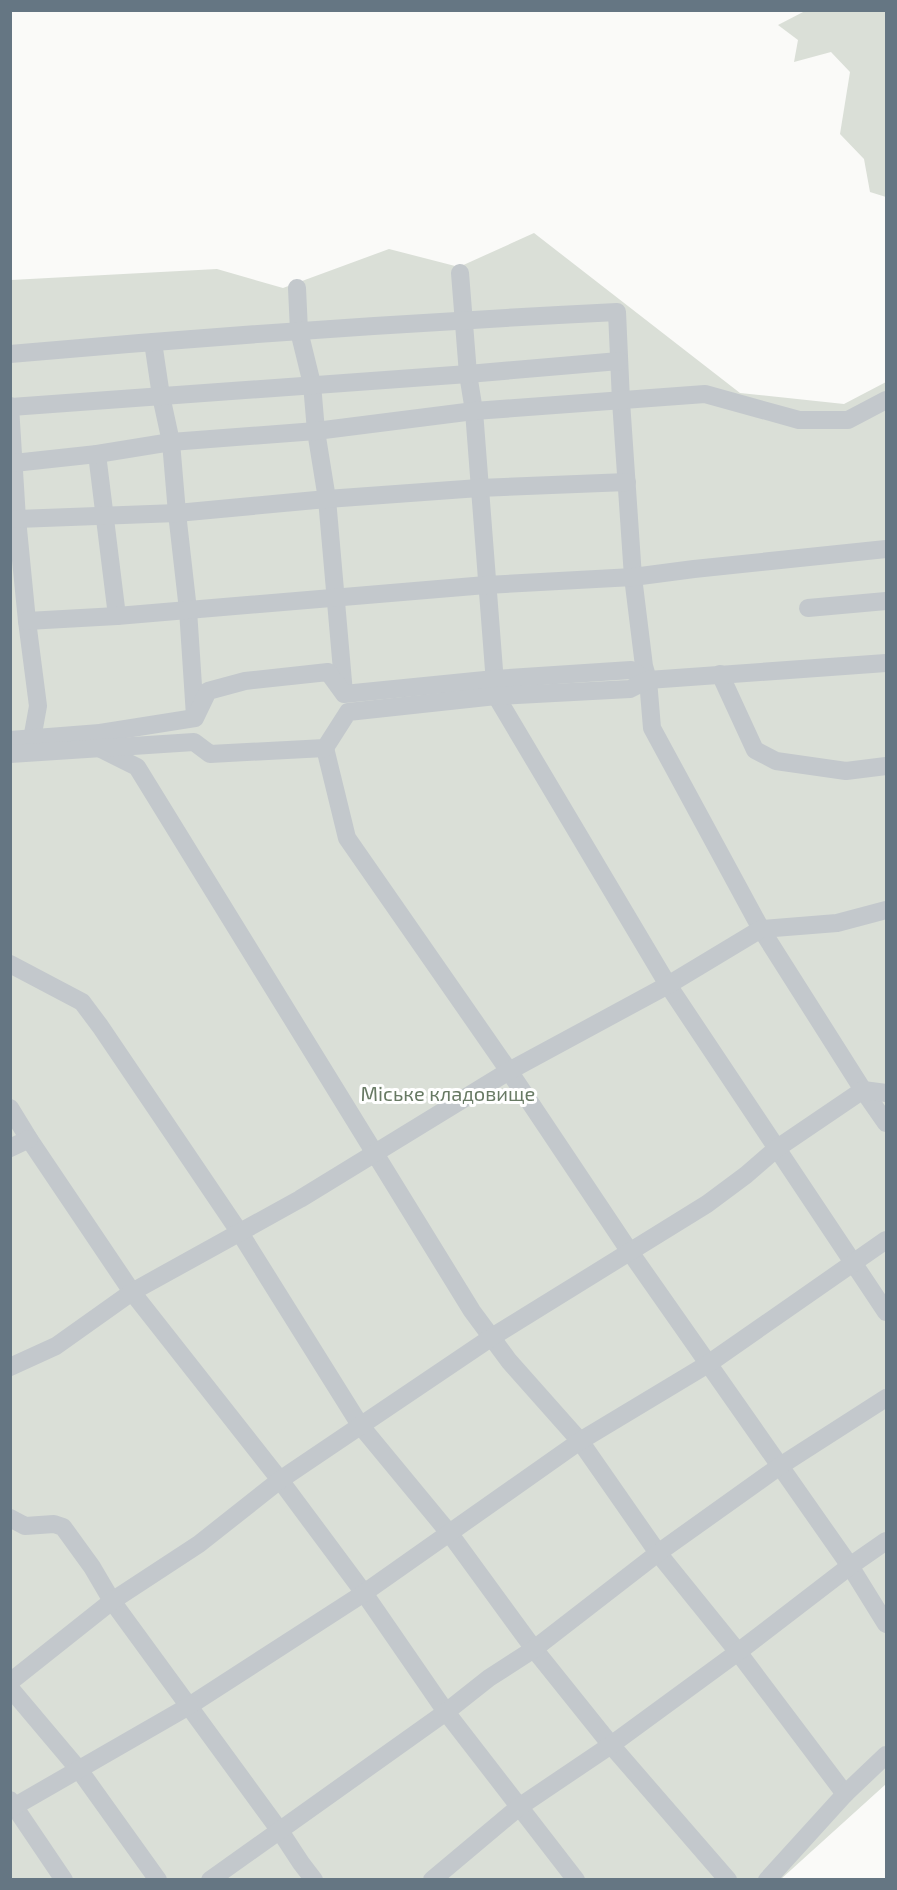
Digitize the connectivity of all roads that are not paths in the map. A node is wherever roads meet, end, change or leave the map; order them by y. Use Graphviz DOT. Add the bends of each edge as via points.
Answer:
graph roads {
  1 [pos="460,273"];
  2 [pos="297,288"];
  3 [pos="464,320"];
  4 [pos="299,331"];
  5 [pos="153,342"];
  6 [pos="10,354"];
  7 [pos="619,361"];
  8 [pos="468,374"];
  9 [pos="312,384"];
  10 [pos="161,396"];
  11 [pos="886,400"];
  12 [pos="621,401"];
  13 [pos="10,406"];
  14 [pos="474,411"];
  15 [pos="316,431"];
  16 [pos="171,442"];
  17 [pos="98,454"];
  18 [pos="14,463"];
  19 [pos="627,482"];
  20 [pos="479,488"];
  21 [pos="327,499"];
  22 [pos="177,513"];
  23 [pos="105,514"];
  24 [pos="17,519"];
  25 [pos="886,549"];
  26 [pos="633,577"];
  27 [pos="486,585"];
  28 [pos="335,598"];
  29 [pos="886,601"];
  30 [pos="808,608"];
  31 [pos="188,610"];
  32 [pos="117,616"];
  33 [pos="27,621"];
  34 [pos="886,663"];
  35 [pos="720,674"];
  36 [pos="648,680"];
  37 [pos="495,687"];
  38 [pos="346,703"];
  39 [pos="195,718"];
  40 [pos="32,739"];
  41 [pos="10,740"];
  42 [pos="100,740"];
  43 [pos="194,742"];
  44 [pos="325,748"];
  45 [pos="10,754"];
  46 [pos="886,766"];
  47 [pos="886,910"];
  48 [pos="761,929"];
  49 [pos="10,964"];
  50 [pos="668,985"];
  51 [pos="509,1071"];
  52 [pos="863,1090"];
  53 [pos="886,1093"];
  54 [pos="10,1108"];
  55 [pos="886,1123"];
  56 [pos="28,1139"];
  57 [pos="10,1148"];
  58 [pos="776,1149"];
  59 [pos="376,1153"];
  60 [pos="240,1233"];
  61 [pos="886,1240"];
  62 [pos="630,1252"];
  63 [pos="852,1263"];
  64 [pos="132,1292"];
  65 [pos="886,1312"];
  66 [pos="492,1337"];
  67 [pos="708,1364"];
  68 [pos="10,1366"];
  69 [pos="886,1398"];
  70 [pos="360,1425"];
  71 [pos="580,1441"];
  72 [pos="780,1466"];
  73 [pos="280,1480"];
  74 [pos="10,1518"];
  75 [pos="450,1534"];
  76 [pos="886,1541"];
  77 [pos="658,1553"];
  78 [pos="850,1566"];
  79 [pos="364,1593"];
  80 [pos="112,1601"];
  81 [pos="886,1624"];
  82 [pos="534,1649"];
  83 [pos="738,1652"];
  84 [pos="10,1682"];
  85 [pos="10,1688"];
  86 [pos="189,1706"];
  87 [pos="446,1712"];
  88 [pos="611,1745"];
  89 [pos="886,1755"];
  90 [pos="80,1770"];
  91 [pos="845,1794"];
  92 [pos="12,1805"];
  93 [pos="519,1806"];
  94 [pos="280,1831"];
  95 [pos="64,1880"];
  96 [pos="158,1880"];
  97 [pos="210,1880"];
  98 [pos="314,1880"];
  99 [pos="432,1880"];
  100 [pos="576,1880"];
  101 [pos="728,1880"];
  102 [pos="767,1880"];
  1 -- 3 [label="street"];
  2 -- 4 [label="street"];
  3 -- 4 [label="street"];
  3 -- 7 [label="street" via="617,312"];
  3 -- 8 [label="street"];
  4 -- 5 [label="street"];
  4 -- 9 [label="street"];
  5 -- 6 [label="street"];
  5 -- 10 [label="street"];
  7 -- 8 [label="street"];
  7 -- 12 [label="street"];
  8 -- 9 [label="street"];
  8 -- 14 [label="street"];
  9 -- 10 [label="street"];
  9 -- 15 [label="street"];
  10 -- 13 [label="street"];
  10 -- 16 [label="street"];
  11 -- 12 [label="street" via="848,420 799,420 705,393"];
  12 -- 14 [label="street"];
  12 -- 19 [label="street"];
  13 -- 18 [label="street"];
  14 -- 15 [label="street"];
  14 -- 20 [label="street"];
  15 -- 16 [label="street"];
  15 -- 21 [label="street"];
  16 -- 17 [label="street"];
  16 -- 22 [label="street"];
  17 -- 18 [label="street"];
  17 -- 23 [label="street"];
  18 -- 24 [label="street"];
  19 -- 20 [label="street"];
  19 -- 26 [label="street"];
  20 -- 21 [label="street"];
  20 -- 27 [label="street"];
  21 -- 22 [label="street"];
  21 -- 28 [label="street"];
  22 -- 23 [label="street"];
  22 -- 31 [label="street"];
  23 -- 24 [label="street"];
  23 -- 32 [label="street"];
  24 -- 33 [label="street"];
  25 -- 26 [label="street"];
  26 -- 27 [label="street"];
  26 -- 36 [label="street"];
  27 -- 28 [label="street"];
  27 -- 37 [label="street"];
  28 -- 31 [label="street"];
  28 -- 38 [label="street"];
  29 -- 30 [label="street"];
  31 -- 32 [label="street"];
  31 -- 39 [label="street"];
  32 -- 33 [label="street"];
  33 -- 40 [label="street" via="38,705"];
  34 -- 35 [label="street"];
  35 -- 36 [label="street"];
  35 -- 46 [label="street" via="755,750 776,761 846,771"];
  36 -- 37 [label="street" via="631,670"];
  36 -- 48 [label="street" via="652,728"];
  37 -- 38 [label="street"];
  37 -- 50 [label="street"];
  38 -- 39 [label="street" via="328,672 245,681 208,691"];
  38 -- 44 [label="street"];
  39 -- 42 [label="street"];
  39 -- 43 [label="street"];
  40 -- 41 [label="street"];
  40 -- 42 [label="street"];
  42 -- 43 [label="street"];
  42 -- 45 [label="street"];
  42 -- 59 [label="street" via="137,767"];
  43 -- 44 [label="street" via="210,754"];
  44 -- 51 [label="street" via="347,838"];
  47 -- 48 [label="street" via="837,923"];
  48 -- 50 [label="street"];
  48 -- 52 [label="street"];
  49 -- 60 [label="street" via="82,1002"];
  50 -- 51 [label="street"];
  50 -- 58 [label="street"];
  51 -- 59 [label="street"];
  51 -- 62 [label="street"];
  52 -- 53 [label="street"];
  52 -- 55 [label="street"];
  52 -- 58 [label="street"];
  54 -- 56 [label="street"];
  56 -- 57 [label="street"];
  56 -- 64 [label="street"];
  58 -- 62 [label="street" via="707,1204"];
  58 -- 63 [label="street"];
  59 -- 60 [label="street"];
  59 -- 66 [label="street" via="472,1311"];
  60 -- 64 [label="street"];
  60 -- 70 [label="street"];
  61 -- 63 [label="street"];
  62 -- 66 [label="street"];
  62 -- 67 [label="street"];
  63 -- 65 [label="street"];
  63 -- 67 [label="street"];
  64 -- 68 [label="street" via="56,1346"];
  64 -- 73 [label="street"];
  66 -- 70 [label="street"];
  66 -- 71 [label="street"];
  67 -- 71 [label="street"];
  67 -- 72 [label="street"];
  69 -- 72 [label="street"];
  70 -- 73 [label="street"];
  70 -- 75 [label="street"];
  71 -- 75 [label="street"];
  71 -- 77 [label="street"];
  72 -- 77 [label="street"];
  72 -- 78 [label="street"];
  73 -- 79 [label="street"];
  73 -- 80 [label="street" via="200,1544"];
  74 -- 80 [label="street" via="26,1526 63,1527"];
  75 -- 79 [label="street"];
  75 -- 82 [label="street"];
  76 -- 78 [label="street"];
  77 -- 82 [label="street"];
  77 -- 83 [label="street"];
  78 -- 81 [label="street"];
  78 -- 83 [label="street"];
  79 -- 86 [label="street"];
  79 -- 87 [label="street"];
  80 -- 84 [label="street"];
  80 -- 86 [label="street"];
  82 -- 87 [label="street"];
  82 -- 88 [label="street"];
  83 -- 88 [label="street"];
  83 -- 91 [label="street"];
  85 -- 90 [label="street"];
  86 -- 90 [label="street"];
  86 -- 94 [label="street"];
  87 -- 93 [label="street"];
  87 -- 94 [label="street"];
  88 -- 93 [label="street"];
  88 -- 101 [label="street"];
  89 -- 91 [label="street"];
  90 -- 92 [label="street"];
  90 -- 96 [label="street"];
  91 -- 102 [label="street"];
  92 -- 95 [label="street"];
  93 -- 99 [label="street"];
  93 -- 100 [label="street"];
  94 -- 97 [label="street"];
  94 -- 98 [label="street"];
}
